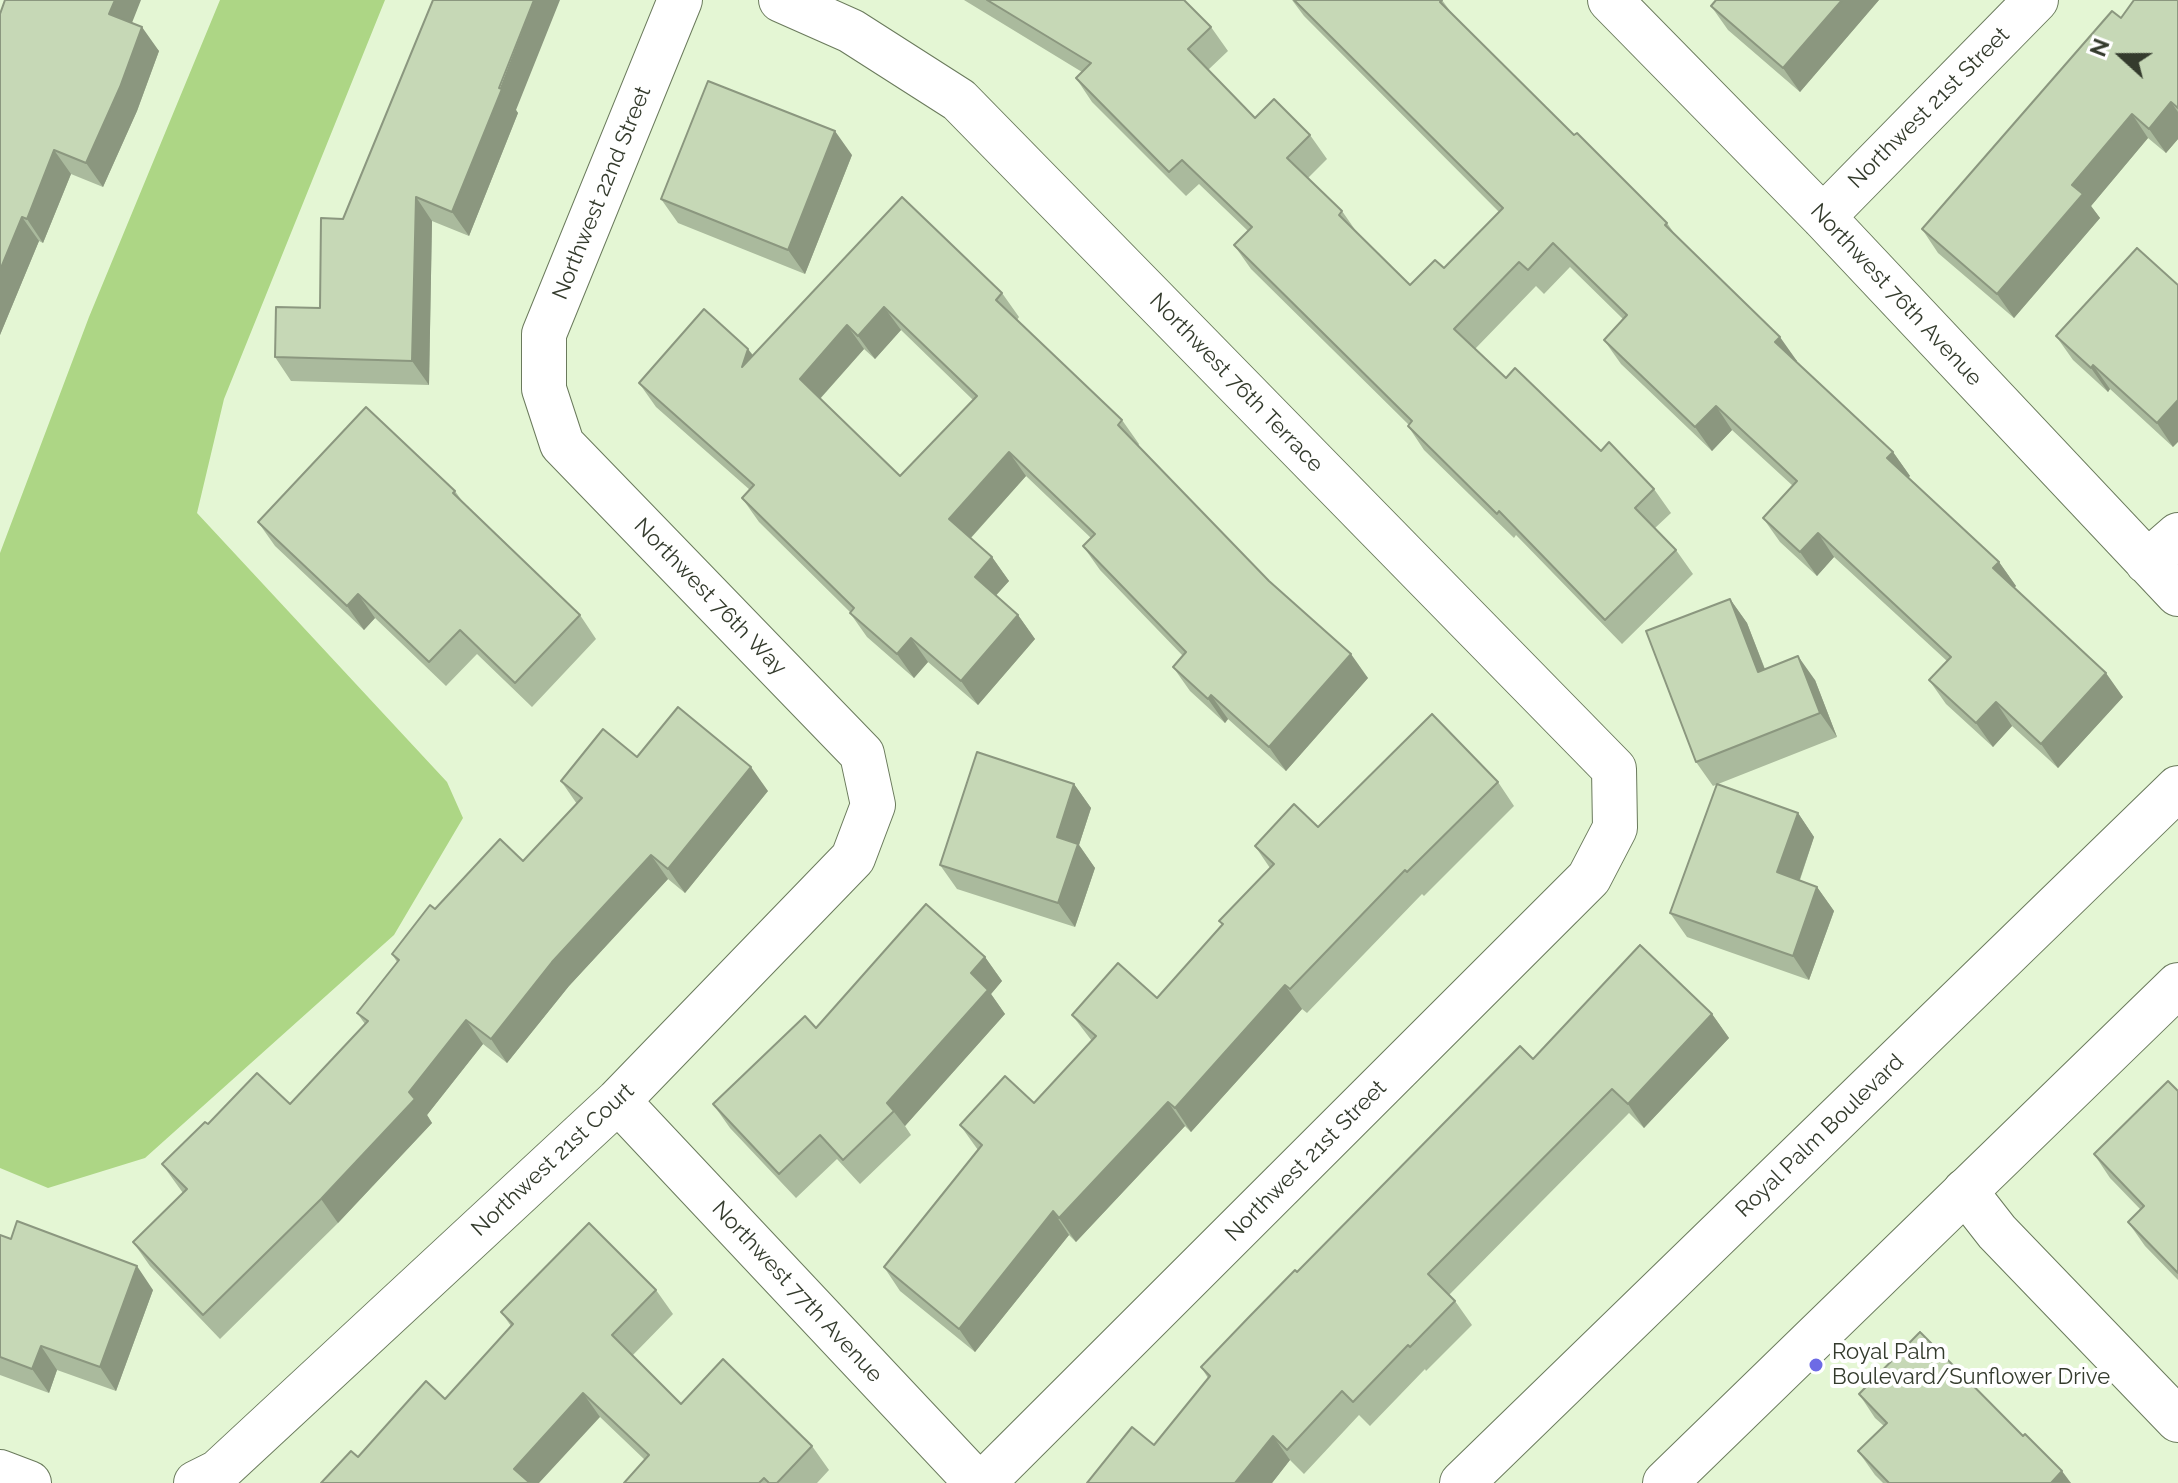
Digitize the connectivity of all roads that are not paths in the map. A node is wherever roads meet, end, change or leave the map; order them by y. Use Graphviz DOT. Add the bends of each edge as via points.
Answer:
graph roads {
  1 [pos="680,0"];
  2 [pos="781,0"];
  3 [pos="1610,0"];
  4 [pos="2036,0"];
  5 [pos="1823,217"];
  6 [pos="544,389"];
  7 [pos="2162,549"];
  8 [pos="2178,594"];
  9 [pos="2178,788"];
  10 [pos="873,805"];
  11 [pos="1615,828"];
  12 [pos="2178,985"];
  13 [pos="618,1101"];
  14 [pos="1965,1191"];
  15 [pos="2178,1420"];
  16 [pos="0,1472"];
  17 [pos="29,1483"];
  18 [pos="196,1483"];
  19 [pos="980,1483"];
  20 [pos="1462,1483"];
  21 [pos="1665,1483"];
  1 -- 6 [label="street, Northwest 22nd Street" via="544,334"];
  2 -- 11 [label="street, Northwest 76th Terrace" via="851,31 959,100 1614,769"];
  3 -- 5 [label="street, Northwest 76th Avenue"];
  4 -- 5 [label="street, Northwest 21st Street"];
  5 -- 7 [label="street, Northwest 76th Avenue"];
  6 -- 10 [label="street, Northwest 76th Way" via="562,444 862,754"];
  7 -- 8 [label="street, Northwest 76th Avenue"];
  9 -- 20 [label="street, Royal Palm Boulevard"];
  10 -- 13 [label="street, Northwest 21st Court" via="853,858"];
  11 -- 19 [label="street, Northwest 21st Street" via="1589,878"];
  12 -- 14 [label="street"];
  13 -- 18 [label="street, Northwest 21st Court" via="218,1472"];
  13 -- 19 [label="street, Northwest 77th Avenue"];
  14 -- 15 [label="street" via="1997,1232"];
  14 -- 21 [label="street"];
  16 -- 17 [label="street"];
}
